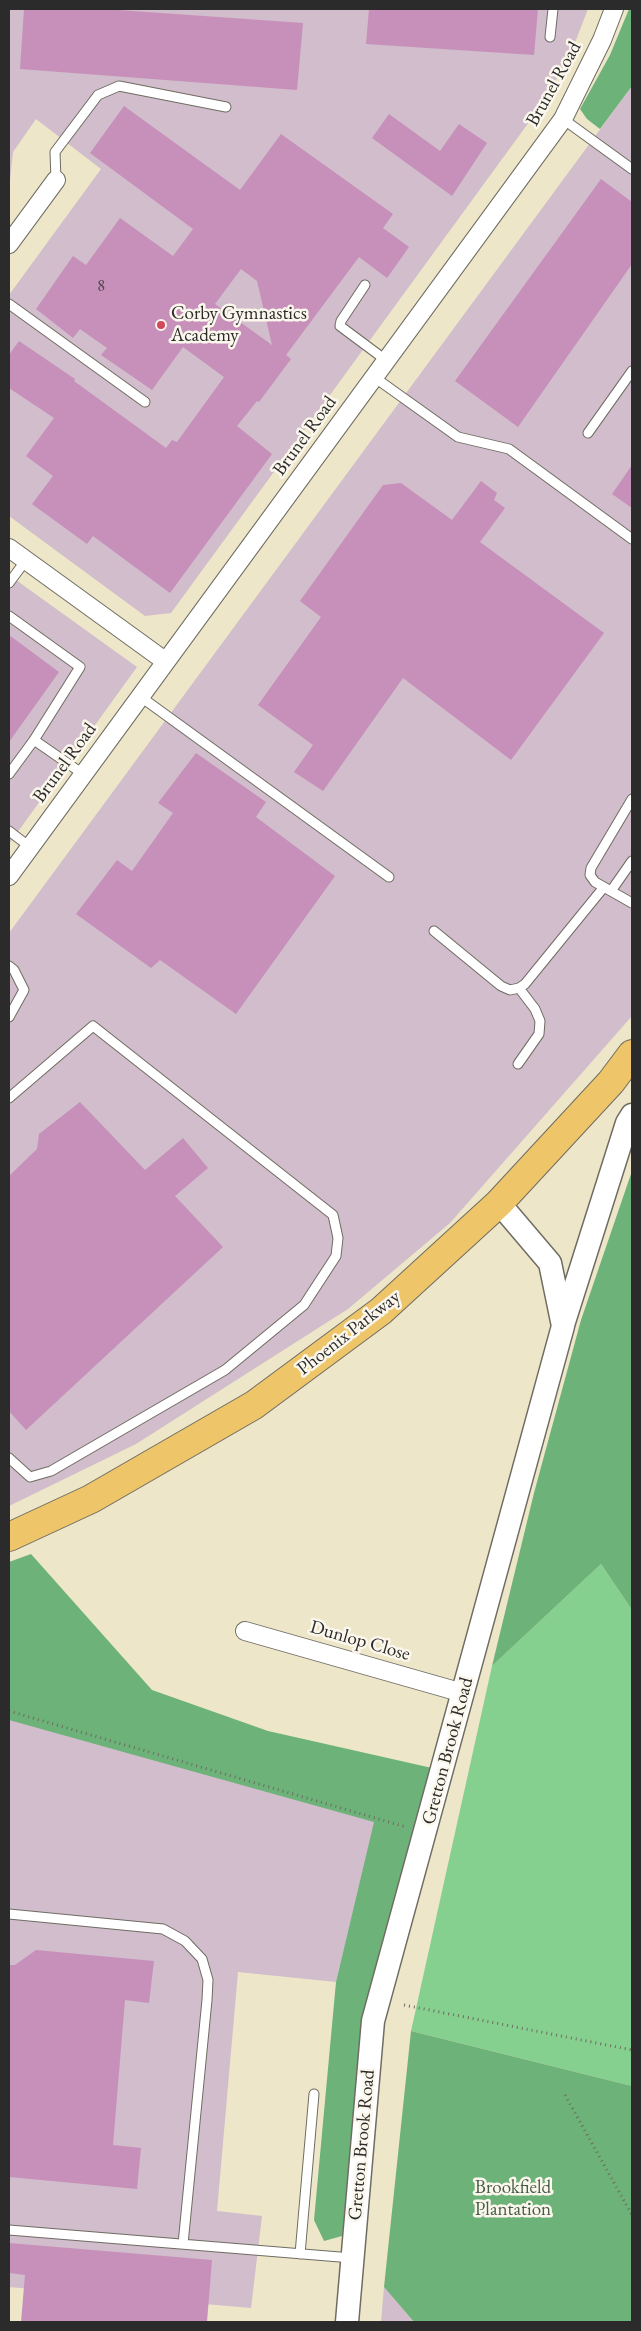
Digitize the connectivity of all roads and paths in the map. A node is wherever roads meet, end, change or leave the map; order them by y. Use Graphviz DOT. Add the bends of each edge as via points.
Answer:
graph roads {
  1 [pos="553,9"];
  2 [pos="614,9"];
  3 [pos="550,38"];
  4 [pos="226,107"];
  5 [pos="563,119"];
  6 [pos="632,169"];
  7 [pos="56,180"];
  8 [pos="10,238"];
  9 [pos="366,284"];
  10 [pos="9,304"];
  11 [pos="387,361"];
  12 [pos="632,371"];
  13 [pos="374,377"];
  14 [pos="145,402"];
  15 [pos="588,433"];
  16 [pos="632,539"];
  17 [pos="9,548"];
  18 [pos="26,560"];
  19 [pos="9,583"];
  20 [pos="9,616"];
  21 [pos="166,661"];
  22 [pos="141,697"];
  23 [pos="34,740"];
  24 [pos="9,774"];
  25 [pos="83,774"];
  26 [pos="632,799"];
  27 [pos="9,831"];
  28 [pos="30,847"];
  29 [pos="632,861"];
  30 [pos="9,876"];
  31 [pos="389,877"];
  32 [pos="608,889"];
  33 [pos="632,903"];
  34 [pos="434,931"];
  35 [pos="9,966"];
  36 [pos="519,988"];
  37 [pos="9,1017"];
  38 [pos="632,1054"];
  39 [pos="518,1064"];
  40 [pos="9,1098"];
  41 [pos="632,1115"];
  42 [pos="499,1203"];
  43 [pos="563,1326"];
  44 [pos="9,1458"];
  45 [pos="9,1537"];
  46 [pos="245,1631"];
  47 [pos="464,1692"];
  48 [pos="9,1710"];
  49 [pos="426,1833"];
  50 [pos="9,1914"];
  51 [pos="404,2005"];
  52 [pos="632,2050"];
  53 [pos="314,2094"];
  54 [pos="566,2095"];
  55 [pos="632,2215"];
  56 [pos="9,2230"];
  57 [pos="183,2244"];
  58 [pos="300,2254"];
  59 [pos="352,2258"];
  60 [pos="347,2322"];
  1 -- 3 [label="lane"];
  2 -- 5 [label="street, Brunel Road"];
  4 -- 7 [label="lane" via="119,86 98,95 55,152"];
  5 -- 6 [label="lane"];
  5 -- 11 [label="street, Brunel Road"];
  7 -- 8 [label="street"];
  9 -- 11 [label="lane" via="340,326"];
  10 -- 14 [label="lane"];
  11 -- 13 [label="street, Brunel Road"];
  12 -- 15 [label="lane"];
  13 -- 16 [label="lane" via="458,438 508,449"];
  13 -- 21 [label="street, Brunel Road"];
  17 -- 18 [label="street"];
  18 -- 19 [label="lane"];
  18 -- 21 [label="street"];
  20 -- 23 [label="lane" via="80,667"];
  21 -- 22 [label="street, Brunel Road"];
  22 -- 25 [label="street, Brunel Road"];
  22 -- 31 [label="lane"];
  23 -- 24 [label="lane"];
  23 -- 25 [label="lane"];
  25 -- 28 [label="street, Brunel Road"];
  26 -- 32 [label="lane" via="591,868 590,875 595,882"];
  27 -- 28 [label="lane"];
  28 -- 30 [label="street, Brunel Road"];
  29 -- 32 [label="lane"];
  32 -- 33 [label="lane"];
  32 -- 36 [label="lane"];
  34 -- 36 [label="lane" via="501,986 510,990"];
  35 -- 37 [label="lane" via="24,990"];
  36 -- 39 [label="lane" via="540,1021 539,1034"];
  38 -- 42 [label="main road, Phoenix Parkway" via="611,1082"];
  40 -- 44 [label="lane" via="93,1026 334,1215 338,1238 336,1256 304,1305 225,1370 52,1471 30,1477"];
  41 -- 43 [label="street"];
  42 -- 43 [label="street, Gretton Brook Road" via="550,1263"];
  42 -- 45 [label="main road, Phoenix Parkway" via="381,1311 254,1405 91,1499"];
  43 -- 47 [label="street, Gretton Brook Road"];
  46 -- 47 [label="street, Dunlop Close"];
  47 -- 49 [label="street, Gretton Brook Road"];
  48 -- 49 [label="path"];
  49 -- 59 [label="street, Gretton Brook Road" via="373,2021"];
  50 -- 57 [label="lane" via="163,1929 185,1941 202,1960 208,1993"];
  51 -- 52 [label="path"];
  53 -- 58 [label="lane"];
  54 -- 55 [label="path"];
  56 -- 57 [label="lane"];
  57 -- 58 [label="lane"];
  58 -- 59 [label="lane"];
  59 -- 60 [label="street, Gretton Brook Road"];
}
